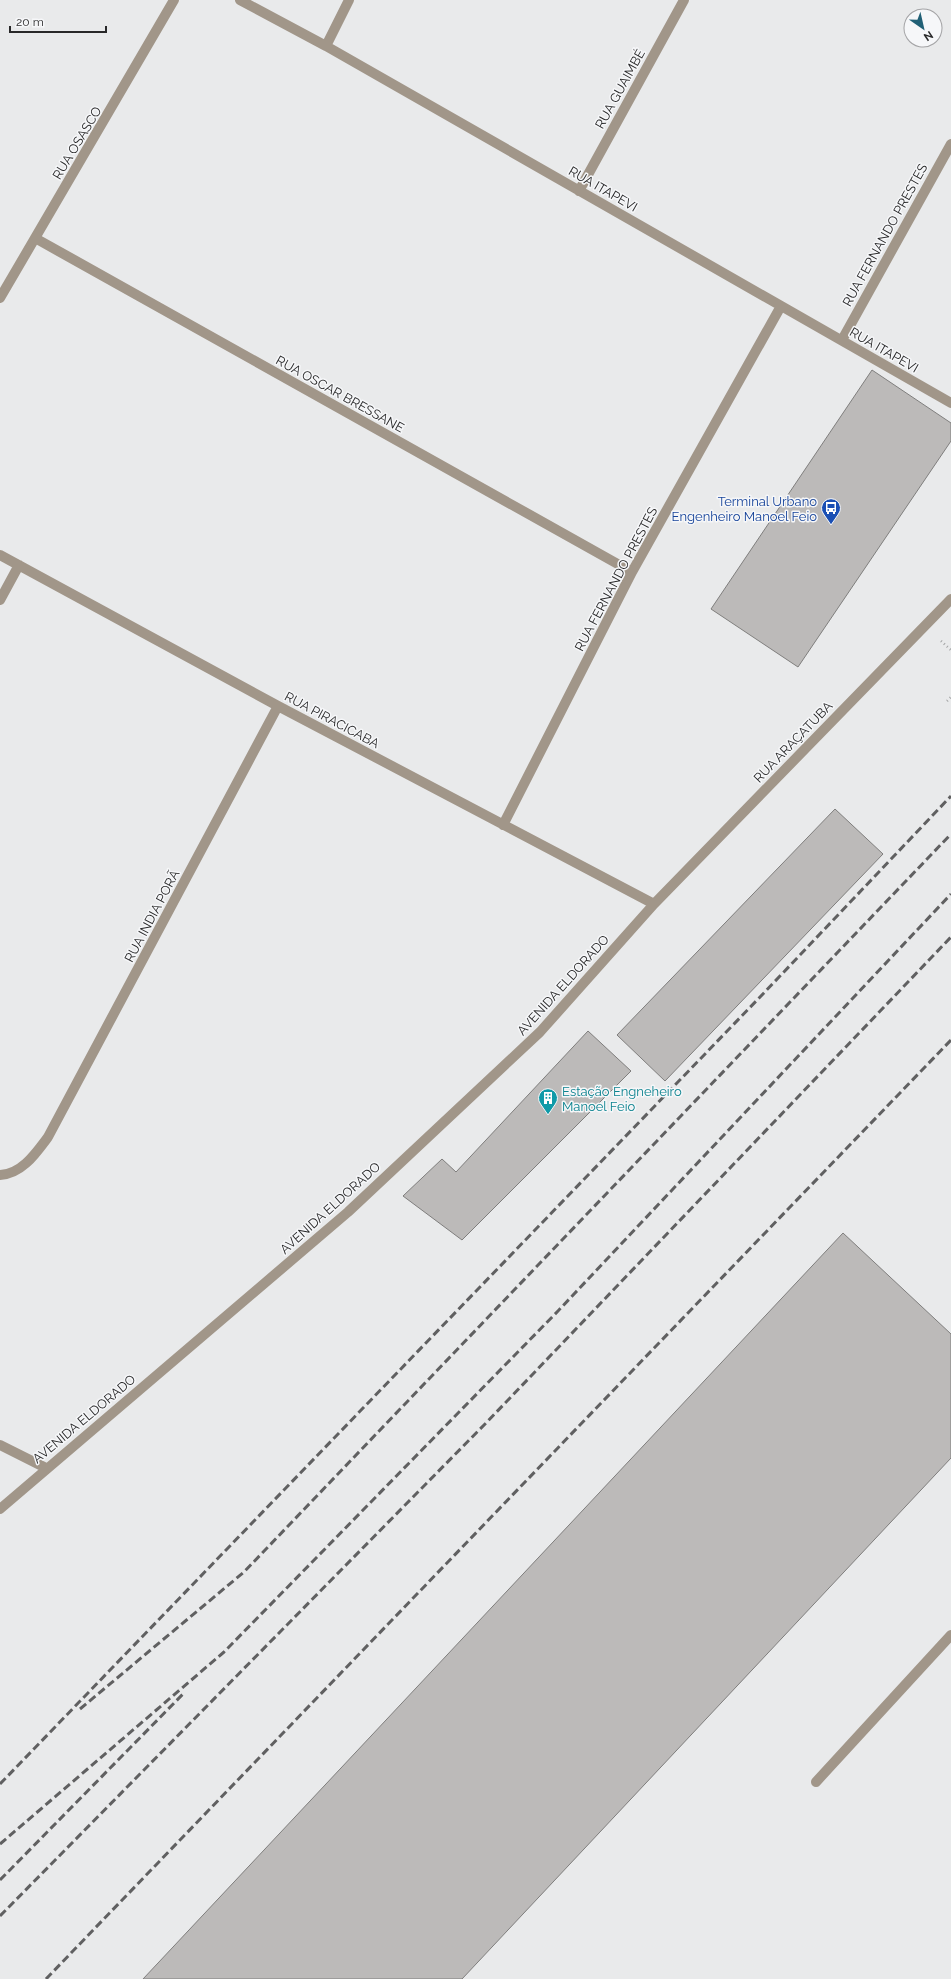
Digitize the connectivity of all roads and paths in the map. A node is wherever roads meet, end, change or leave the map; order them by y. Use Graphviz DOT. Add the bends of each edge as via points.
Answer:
graph roads {
  1 [pos="174,0"];
  2 [pos="240,0"];
  3 [pos="349,0"];
  4 [pos="684,0"];
  5 [pos="326,46"];
  6 [pos="951,144"];
  7 [pos="579,191"];
  8 [pos="35,238"];
  9 [pos="0,298"];
  10 [pos="781,306"];
  11 [pos="842,340"];
  12 [pos="951,403"];
  13 [pos="0,555"];
  14 [pos="19,565"];
  15 [pos="632,572"];
  16 [pos="951,599"];
  17 [pos="0,600"];
  18 [pos="951,697"];
  19 [pos="947,701"];
  20 [pos="278,706"];
  21 [pos="503,825"];
  22 [pos="654,904"];
  23 [pos="0,1175"];
  24 [pos="0,1445"];
  25 [pos="46,1468"];
  26 [pos="0,1509"];
  27 [pos="951,1635"];
  28 [pos="816,1782"];
  1 -- 8 [label="street, RUA OSASCO"];
  2 -- 5 [label="street, RUA ITAPEVI"];
  3 -- 5 [label="street"];
  4 -- 7 [label="street, RUA GUAIMBÉ"];
  5 -- 7 [label="street, RUA ITAPEVI"];
  6 -- 11 [label="street, RUA FERNANDO PRESTES"];
  7 -- 10 [label="street, RUA ITAPEVI"];
  8 -- 9 [label="street, RUA OSASCO"];
  8 -- 15 [label="street, RUA OSCAR BRESSANE"];
  10 -- 11 [label="street, RUA ITAPEVI"];
  10 -- 15 [label="street, RUA FERNANDO PRESTES"];
  11 -- 12 [label="street, RUA ITAPEVI"];
  13 -- 14 [label="street, RUA PIRACICABA"];
  14 -- 17 [label="street"];
  14 -- 20 [label="street, RUA PIRACICABA"];
  15 -- 21 [label="street, RUA FERNANDO PRESTES"];
  16 -- 22 [label="street, RUA ARAÇATUBA"];
  18 -- 19 [label="path"];
  20 -- 21 [label="street, RUA PIRACICABA"];
  20 -- 23 [label="street, RUA INDIA PORÃ" via="48,1137 30,1161 8,1175"];
  21 -- 22 [label="street, RUA PIRACICABA"];
  22 -- 25 [label="street, AVENIDA ELDORADO" via="540,1032 348,1212"];
  24 -- 25 [label="street"];
  25 -- 26 [label="street, AVENIDA ELDORADO"];
  27 -- 28 [label="street"];
}
